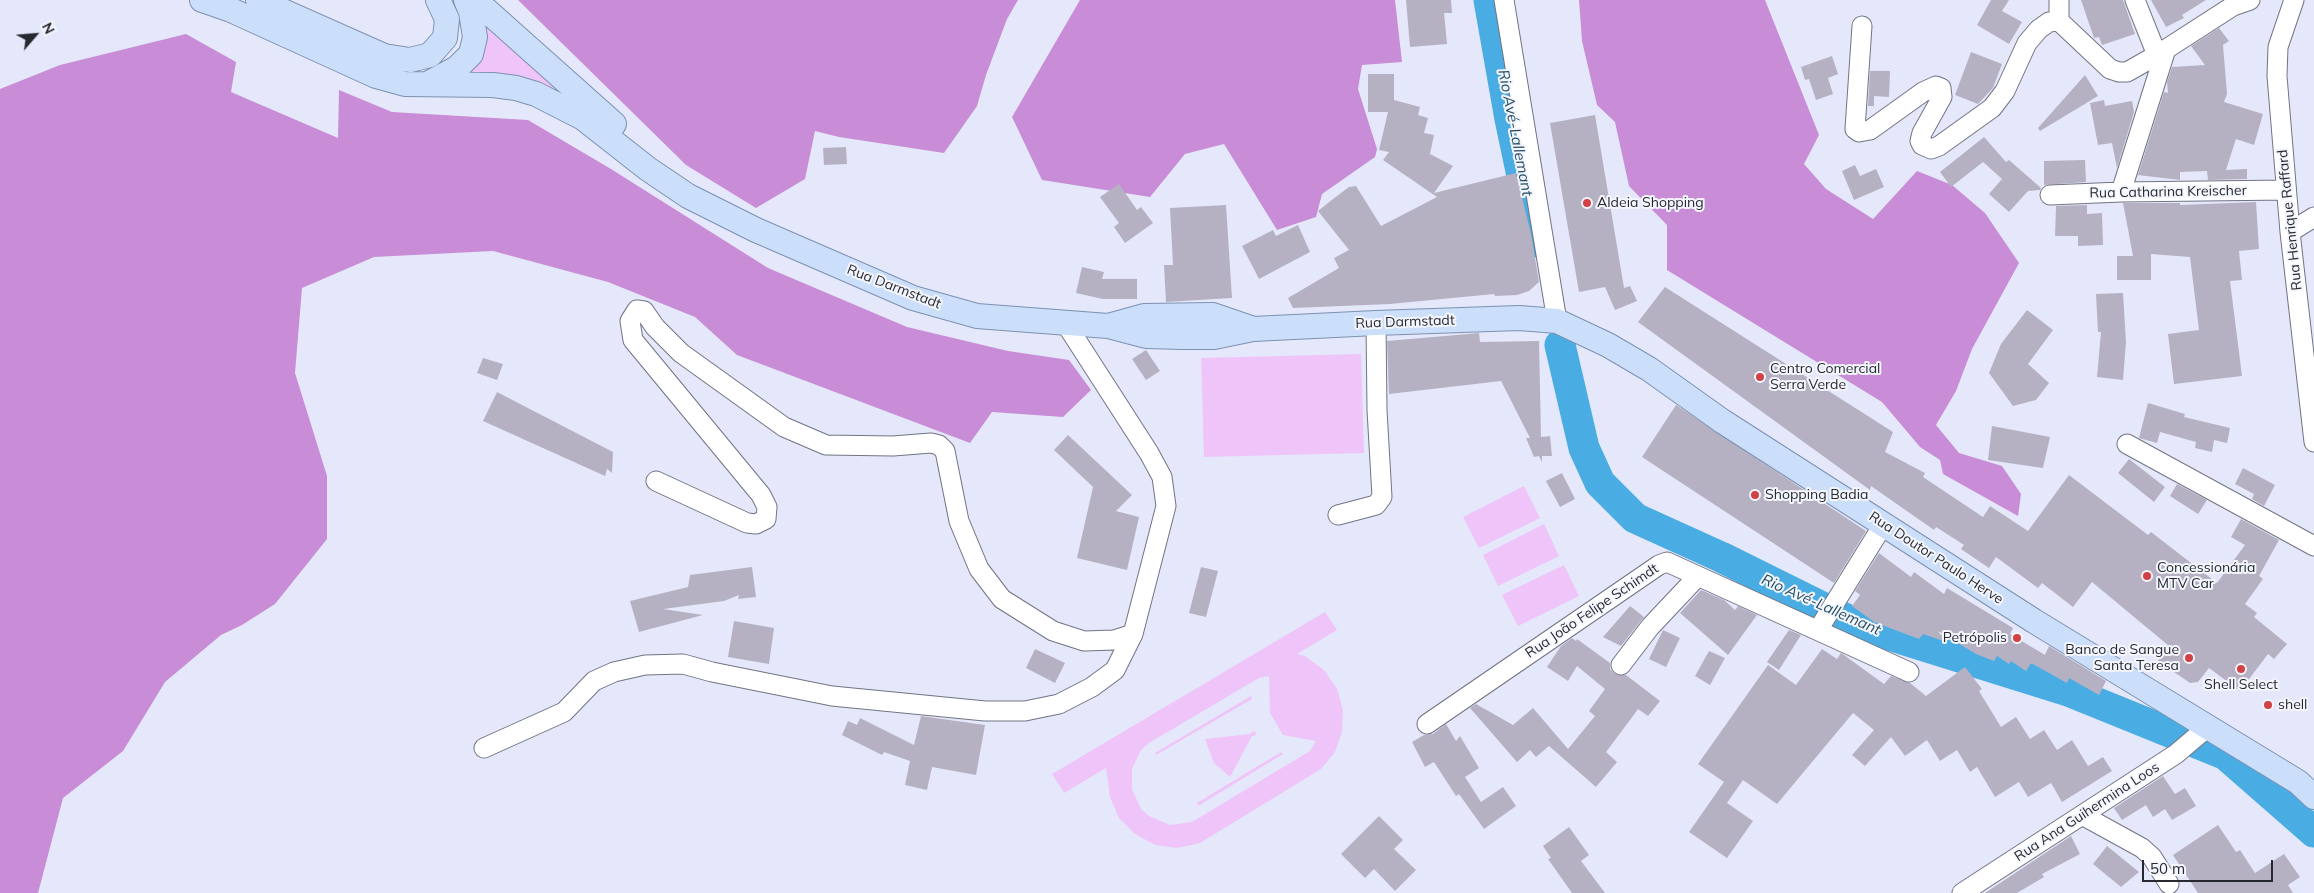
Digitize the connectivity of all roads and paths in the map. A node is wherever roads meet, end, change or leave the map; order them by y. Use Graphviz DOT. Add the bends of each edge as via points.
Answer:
graph roads {
  1 [pos="202,0"];
  2 [pos="258,0"];
  3 [pos="438,0"];
  4 [pos="466,0"];
  5 [pos="475,0"];
  6 [pos="1504,0"];
  7 [pos="2059,0"];
  8 [pos="2135,0"];
  9 [pos="2250,0"];
  10 [pos="2294,0"];
  11 [pos="2059,21"];
  12 [pos="1862,26"];
  13 [pos="2162,52"];
  14 [pos="427,84"];
  15 [pos="2286,190"];
  16 [pos="2121,192"];
  17 [pos="2050,195"];
  18 [pos="720,210"];
  19 [pos="2314,217"];
  20 [pos="2290,232"];
  21 [pos="2306,302"];
  22 [pos="1557,321"];
  23 [pos="1376,323"];
  24 [pos="1066,324"];
  25 [pos="2308,324"];
  26 [pos="2314,442"];
  27 [pos="2127,444"];
  28 [pos="656,481"];
  29 [pos="1338,515"];
  30 [pos="1883,525"];
  31 [pos="2314,546"];
  32 [pos="1698,576"];
  33 [pos="1821,626"];
  34 [pos="1133,634"];
  35 [pos="1621,664"];
  36 [pos="1910,672"];
  37 [pos="1427,724"];
  38 [pos="2203,731"];
  39 [pos="484,748"];
  40 [pos="2314,796"];
  41 [pos="2082,815"];
  42 [pos="2169,884"];
  43 [pos="1962,893"];
  1 -- 14 [label="main road" via="376,76 405,84"];
  2 -- 3 [label="main road" via="384,56 410,60 430,55 445,38 447,19"];
  4 -- 14 [label="main road" via="475,37 470,54 457,68"];
  5 -- 18 [label="main road" via="631,139"];
  6 -- 22 [label="street"];
  7 -- 11 [label="street"];
  8 -- 13 [label="street"];
  9 -- 13 [label="street" via="2233,6"];
  10 -- 15 [label="street, Rua Henrique Raffard" via="2278,47 2277,76"];
  11 -- 12 [label="street" via="2049,22 2027,43 2005,91 1992,108 1931,149 1922,146 1920,141 1942,97 1941,88 1936,86 1870,130 1859,132 1855,129"];
  11 -- 13 [label="street" via="2110,69 2119,72 2127,72"];
  13 -- 16 [label="street"];
  14 -- 18 [label="main road" via="493,85 536,94 583,118 688,196"];
  15 -- 16 [label="street, Rua Catharina Kreischer"];
  15 -- 20 [label="street, Rua Henrique Raffard"];
  16 -- 17 [label="street, Rua Catharina Kreischer"];
  18 -- 24 [label="main road, Rua Darmstadt" via="756,230 913,298 977,316"];
  19 -- 20 [label="street"];
  20 -- 21 [label="street, Rua Henrique Raffard"];
  21 -- 25 [label="street, Rua Henrique Raffard"];
  22 -- 23 [label="main road, Rua Darmstadt" via="1519,318"];
  22 -- 30 [label="main road, Rua Doutor Paulo Herve" via="1649,369 1722,422"];
  23 -- 24 [label="main road, Rua Darmstadt" via="1253,329 1213,315 1144,316 1108,326"];
  23 -- 29 [label="street" via="1382,497 1376,505"];
  24 -- 34 [label="street" via="1162,477 1166,506"];
  25 -- 26 [label="street, Rua Henrique Raffard"];
  27 -- 31 [label="street"];
  28 -- 34 [label="street" via="747,523 756,524 766,519 767,507 761,495 633,340 630,321 637,310 644,311 681,353 784,427 826,445 939,445 945,451 959,521 979,569 1002,599 1053,631 1084,641 1114,640"];
  30 -- 33 [label="street"];
  30 -- 38 [label="main road, Rua Doutor Paulo Herve"];
  32 -- 33 [label="street, Rua João Felipe Schimdt"];
  32 -- 35 [label="street" via="1650,627"];
  32 -- 37 [label="street, Rua João Felipe Schimdt" via="1667,562 1659,565"];
  33 -- 36 [label="street, Rua João Felipe Schimdt"];
  34 -- 39 [label="street" via="1115,670 1092,687 1059,704 1025,711 985,711 832,696 683,664 645,665 614,672 594,681 564,712"];
  38 -- 40 [label="main road, Rua Doutor Paulo Herve" via="2298,782"];
  38 -- 41 [label="street, Rua Ana Guihermina Loos" via="2176,754"];
  41 -- 42 [label="street" via="2142,848 2152,857"];
  41 -- 43 [label="street, Rua Ana Guihermina Loos"];
}
